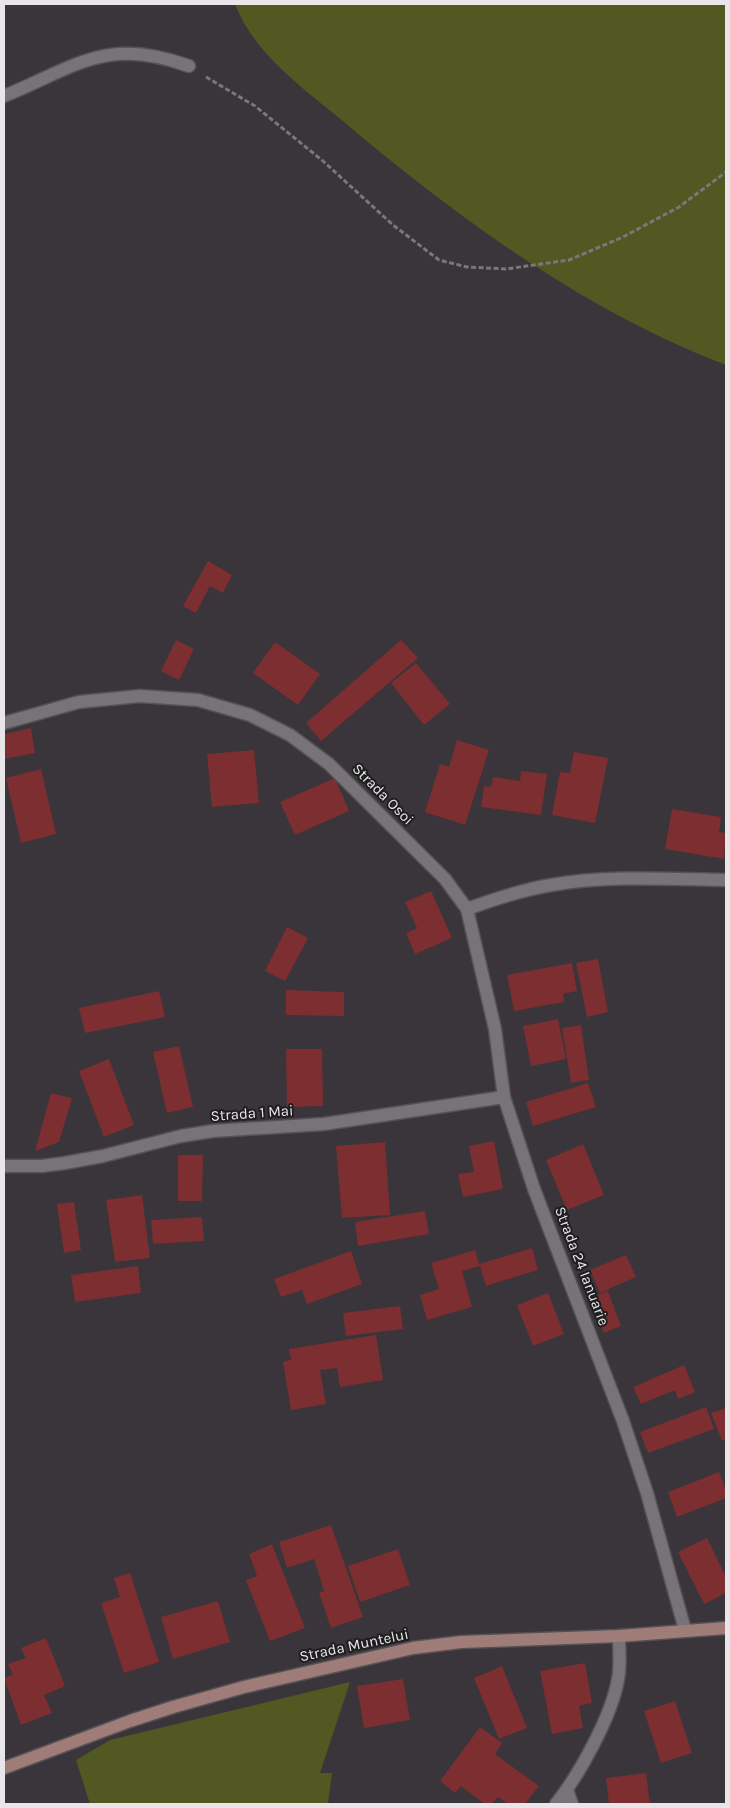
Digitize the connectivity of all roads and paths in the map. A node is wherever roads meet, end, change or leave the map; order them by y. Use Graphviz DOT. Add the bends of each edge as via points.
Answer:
graph roads {
  1 [pos="188,66"];
  2 [pos="4,96"];
  3 [pos="726,172"];
  4 [pos="4,723"];
  5 [pos="726,880"];
  6 [pos="467,910"];
  7 [pos="504,1097"];
  8 [pos="4,1166"];
  9 [pos="726,1628"];
  10 [pos="685,1630"];
  11 [pos="619,1636"];
  12 [pos="4,1768"];
  13 [pos="567,1790"];
  14 [pos="556,1804"];
  15 [pos="572,1804"];
  1 -- 2 [label="street" via="139,52 92,57"];
  1 -- 3 [label="path" via="255,106 438,260 467,267 506,269 569,260 623,237 679,207"];
  4 -- 6 [label="street, Strada Osoi" via="79,702 140,696 198,700 250,715 290,735 329,764 444,880"];
  5 -- 6 [label="street" via="623,879 551,885 507,895"];
  6 -- 7 [label="street, Strada 24 Ianuarie" via="495,1029"];
  7 -- 8 [label="street, Strada 1 Mai" via="324,1124 213,1131 65,1163"];
  7 -- 10 [label="street, Strada 24 Ianuarie" via="534,1189 620,1412 667,1559"];
  9 -- 10 [label="street, Strada Muntelui"];
  10 -- 11 [label="street, Strada Muntelui"];
  11 -- 12 [label="street, Strada Muntelui" via="461,1642 412,1648 244,1687 130,1721"];
  11 -- 13 [label="street" via="614,1698"];
  13 -- 14 [label="street"];
  13 -- 15 [label="street"];
}
